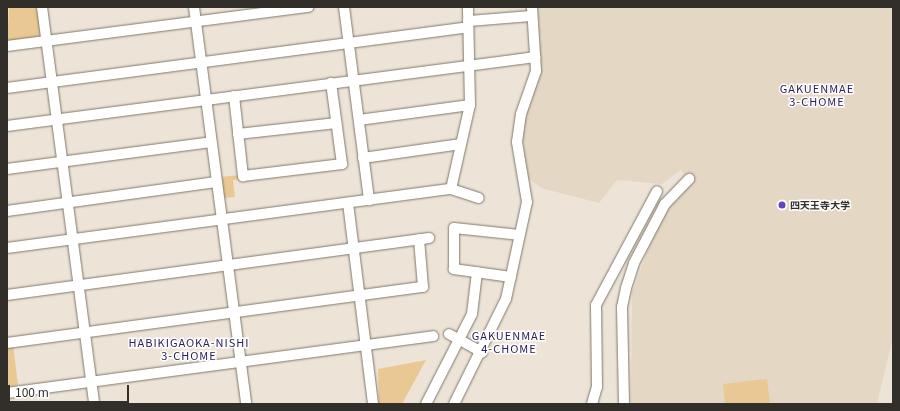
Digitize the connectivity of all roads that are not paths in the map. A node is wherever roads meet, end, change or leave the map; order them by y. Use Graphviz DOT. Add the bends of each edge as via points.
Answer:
graph roads {
  1 [pos="42,7"];
  2 [pos="194,7"];
  3 [pos="308,7"];
  4 [pos="344,7"];
  5 [pos="468,7"];
  6 [pos="532,11"];
  7 [pos="196,21"];
  8 [pos="468,24"];
  9 [pos="46,42"];
  10 [pos="348,42"];
  11 [pos="7,46"];
  12 [pos="536,57"];
  13 [pos="201,60"];
  14 [pos="469,65"];
  15 [pos="353,80"];
  16 [pos="52,82"];
  17 [pos="331,83"];
  18 [pos="7,88"];
  19 [pos="234,96"];
  20 [pos="206,99"];
  21 [pos="470,105"];
  22 [pos="57,120"];
  23 [pos="359,120"];
  24 [pos="336,123"];
  25 [pos="7,126"];
  26 [pos="238,134"];
  27 [pos="211,142"];
  28 [pos="461,144"];
  29 [pos="364,158"];
  30 [pos="62,162"];
  31 [pos="7,169"];
  32 [pos="689,179"];
  33 [pos="216,182"];
  34 [pos="451,190"];
  35 [pos="658,191"];
  36 [pos="479,198"];
  37 [pos="369,200"];
  38 [pos="68,203"];
  39 [pos="348,203"];
  40 [pos="7,211"];
  41 [pos="222,219"];
  42 [pos="519,235"];
  43 [pos="73,239"];
  44 [pos="7,248"];
  45 [pos="354,248"];
  46 [pos="228,265"];
  47 [pos="477,272"];
  48 [pos="511,277"];
  49 [pos="78,285"];
  50 [pos="7,295"];
  51 [pos="360,295"];
  52 [pos="234,312"];
  53 [pos="85,332"];
  54 [pos="449,334"];
  55 [pos="433,336"];
  56 [pos="461,339"];
  57 [pos="7,343"];
  58 [pos="366,344"];
  59 [pos="482,352"];
  60 [pos="240,360"];
  61 [pos="91,381"];
  62 [pos="7,393"];
  63 [pos="94,404"];
  64 [pos="246,404"];
  65 [pos="371,404"];
  66 [pos="426,404"];
  67 [pos="454,404"];
  68 [pos="592,404"];
  69 [pos="624,404"];
  1 -- 9 [label="street"];
  2 -- 7 [label="street"];
  3 -- 7 [label="street"];
  4 -- 10 [label="street"];
  5 -- 8 [label="street"];
  6 -- 8 [label="street"];
  6 -- 12 [label="street"];
  7 -- 9 [label="street"];
  7 -- 13 [label="street"];
  8 -- 10 [label="street"];
  8 -- 14 [label="street"];
  9 -- 11 [label="street"];
  9 -- 16 [label="street"];
  10 -- 13 [label="street"];
  10 -- 15 [label="street"];
  12 -- 14 [label="street"];
  12 -- 42 [label="street" via="535,75 521,114 517,142 527,202"];
  13 -- 16 [label="street"];
  13 -- 20 [label="street"];
  14 -- 15 [label="street"];
  14 -- 21 [label="street"];
  15 -- 17 [label="street"];
  15 -- 23 [label="street"];
  16 -- 18 [label="street"];
  16 -- 22 [label="street"];
  17 -- 19 [label="street"];
  17 -- 24 [label="street"];
  19 -- 20 [label="street"];
  19 -- 26 [label="street"];
  20 -- 22 [label="street"];
  20 -- 27 [label="street"];
  21 -- 23 [label="street"];
  21 -- 28 [label="street"];
  22 -- 25 [label="street"];
  22 -- 30 [label="street"];
  23 -- 29 [label="street"];
  24 -- 26 [label="street"];
  24 -- 26 [label="street" via="342,164 243,176"];
  27 -- 30 [label="street"];
  27 -- 33 [label="street"];
  28 -- 29 [label="street"];
  28 -- 34 [label="street"];
  29 -- 37 [label="street"];
  30 -- 31 [label="street"];
  30 -- 38 [label="street"];
  32 -- 69 [label="street" via="665,204 634,263 626,288 622,307"];
  33 -- 38 [label="street"];
  33 -- 41 [label="street"];
  34 -- 36 [label="street"];
  34 -- 37 [label="street"];
  35 -- 68 [label="street" via="596,304 597,387"];
  37 -- 39 [label="street"];
  38 -- 40 [label="street"];
  38 -- 43 [label="street"];
  39 -- 41 [label="street"];
  39 -- 45 [label="street"];
  41 -- 43 [label="street"];
  41 -- 46 [label="street"];
  42 -- 47 [label="street" via="454,228 454,269"];
  42 -- 48 [label="street"];
  43 -- 44 [label="street"];
  43 -- 49 [label="street"];
  45 -- 46 [label="street"];
  45 -- 51 [label="street"];
  45 -- 51 [label="street" via="424,238 423,287"];
  46 -- 49 [label="street"];
  46 -- 52 [label="street"];
  47 -- 48 [label="street"];
  47 -- 56 [label="street" via="472,314"];
  48 -- 59 [label="street" via="506,299"];
  49 -- 50 [label="street"];
  49 -- 53 [label="street"];
  51 -- 52 [label="street"];
  51 -- 58 [label="street"];
  52 -- 53 [label="street"];
  52 -- 60 [label="street"];
  53 -- 57 [label="street"];
  53 -- 61 [label="street"];
  54 -- 56 [label="street"];
  55 -- 58 [label="street"];
  56 -- 59 [label="street"];
  56 -- 66 [label="street"];
  58 -- 60 [label="street"];
  58 -- 65 [label="street"];
  59 -- 67 [label="street"];
  60 -- 61 [label="street"];
  60 -- 64 [label="street"];
  61 -- 62 [label="street"];
  61 -- 63 [label="street"];
}
